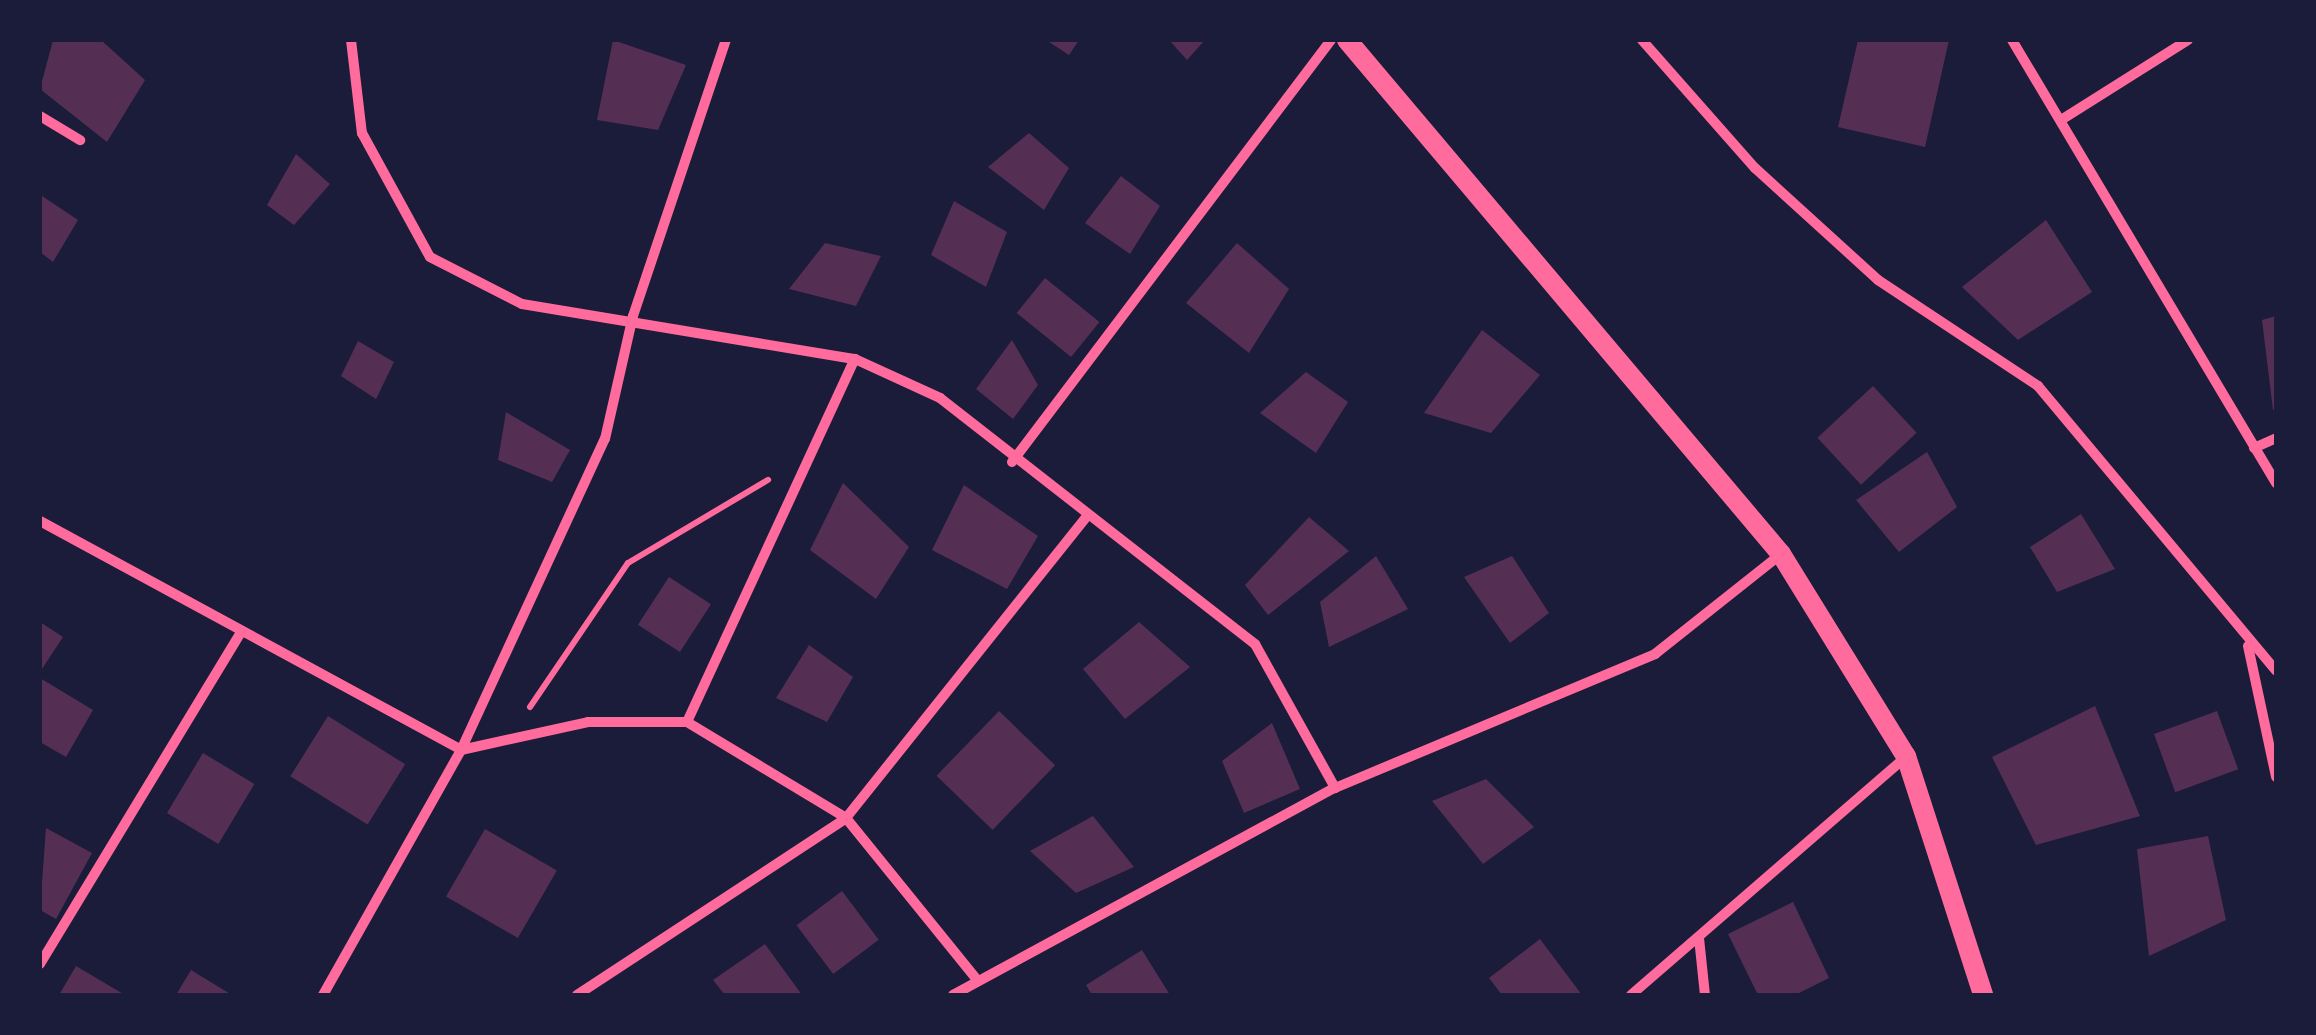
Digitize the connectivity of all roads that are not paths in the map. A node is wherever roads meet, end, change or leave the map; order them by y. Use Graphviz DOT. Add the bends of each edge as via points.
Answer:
graph roads {
  1 [pos="352,40"];
  2 [pos="726,40"];
  3 [pos="1331,40"];
  4 [pos="1347,40"];
  5 [pos="1642,40"];
  6 [pos="2012,40"];
  7 [pos="2188,40"];
  8 [pos="40,116"];
  9 [pos="2061,120"];
  10 [pos="80,140"];
  11 [pos="633,316"];
  12 [pos="855,359"];
  13 [pos="2276,438"];
  14 [pos="2254,448"];
  15 [pos="1012,462"];
  16 [pos="2276,483"];
  17 [pos="1086,517"];
  18 [pos="40,521"];
  19 [pos="1781,554"];
  20 [pos="240,634"];
  21 [pos="2248,645"];
  22 [pos="2276,671"];
  23 [pos="687,722"];
  24 [pos="461,750"];
  25 [pos="1906,756"];
  26 [pos="2276,777"];
  27 [pos="1335,788"];
  28 [pos="846,818"];
  29 [pos="1699,938"];
  30 [pos="40,964"];
  31 [pos="977,980"];
  32 [pos="324,995"];
  33 [pos="577,995"];
  34 [pos="953,995"];
  35 [pos="1631,995"];
  36 [pos="1705,995"];
  37 [pos="1983,995"];
  1 -- 11 [label="street" via="362,134 430,258 522,304"];
  2 -- 11 [label="street"];
  3 -- 15 [label="street"];
  4 -- 19 [label="main road"];
  5 -- 21 [label="street" via="1755,168 1878,280 2038,386 2168,532"];
  6 -- 9 [label="street"];
  7 -- 9 [label="street"];
  8 -- 10 [label="street"];
  9 -- 14 [label="street"];
  11 -- 12 [label="street"];
  11 -- 24 [label="street" via="605,440"];
  12 -- 15 [label="street" via="940,398"];
  12 -- 23 [label="street"];
  13 -- 14 [label="street"];
  14 -- 16 [label="street"];
  15 -- 17 [label="street"];
  17 -- 27 [label="street" via="1255,644"];
  17 -- 28 [label="street"];
  18 -- 20 [label="street"];
  19 -- 25 [label="main road"];
  19 -- 27 [label="street" via="1654,654"];
  20 -- 24 [label="street"];
  20 -- 30 [label="street"];
  21 -- 22 [label="street"];
  21 -- 26 [label="street"];
  23 -- 24 [label="street" via="588,722"];
  23 -- 28 [label="street"];
  24 -- 32 [label="street"];
  25 -- 29 [label="street"];
  25 -- 37 [label="main road"];
  27 -- 31 [label="street"];
  28 -- 31 [label="street"];
  28 -- 33 [label="street"];
  29 -- 35 [label="street"];
  29 -- 36 [label="street"];
  31 -- 34 [label="street"];
}
